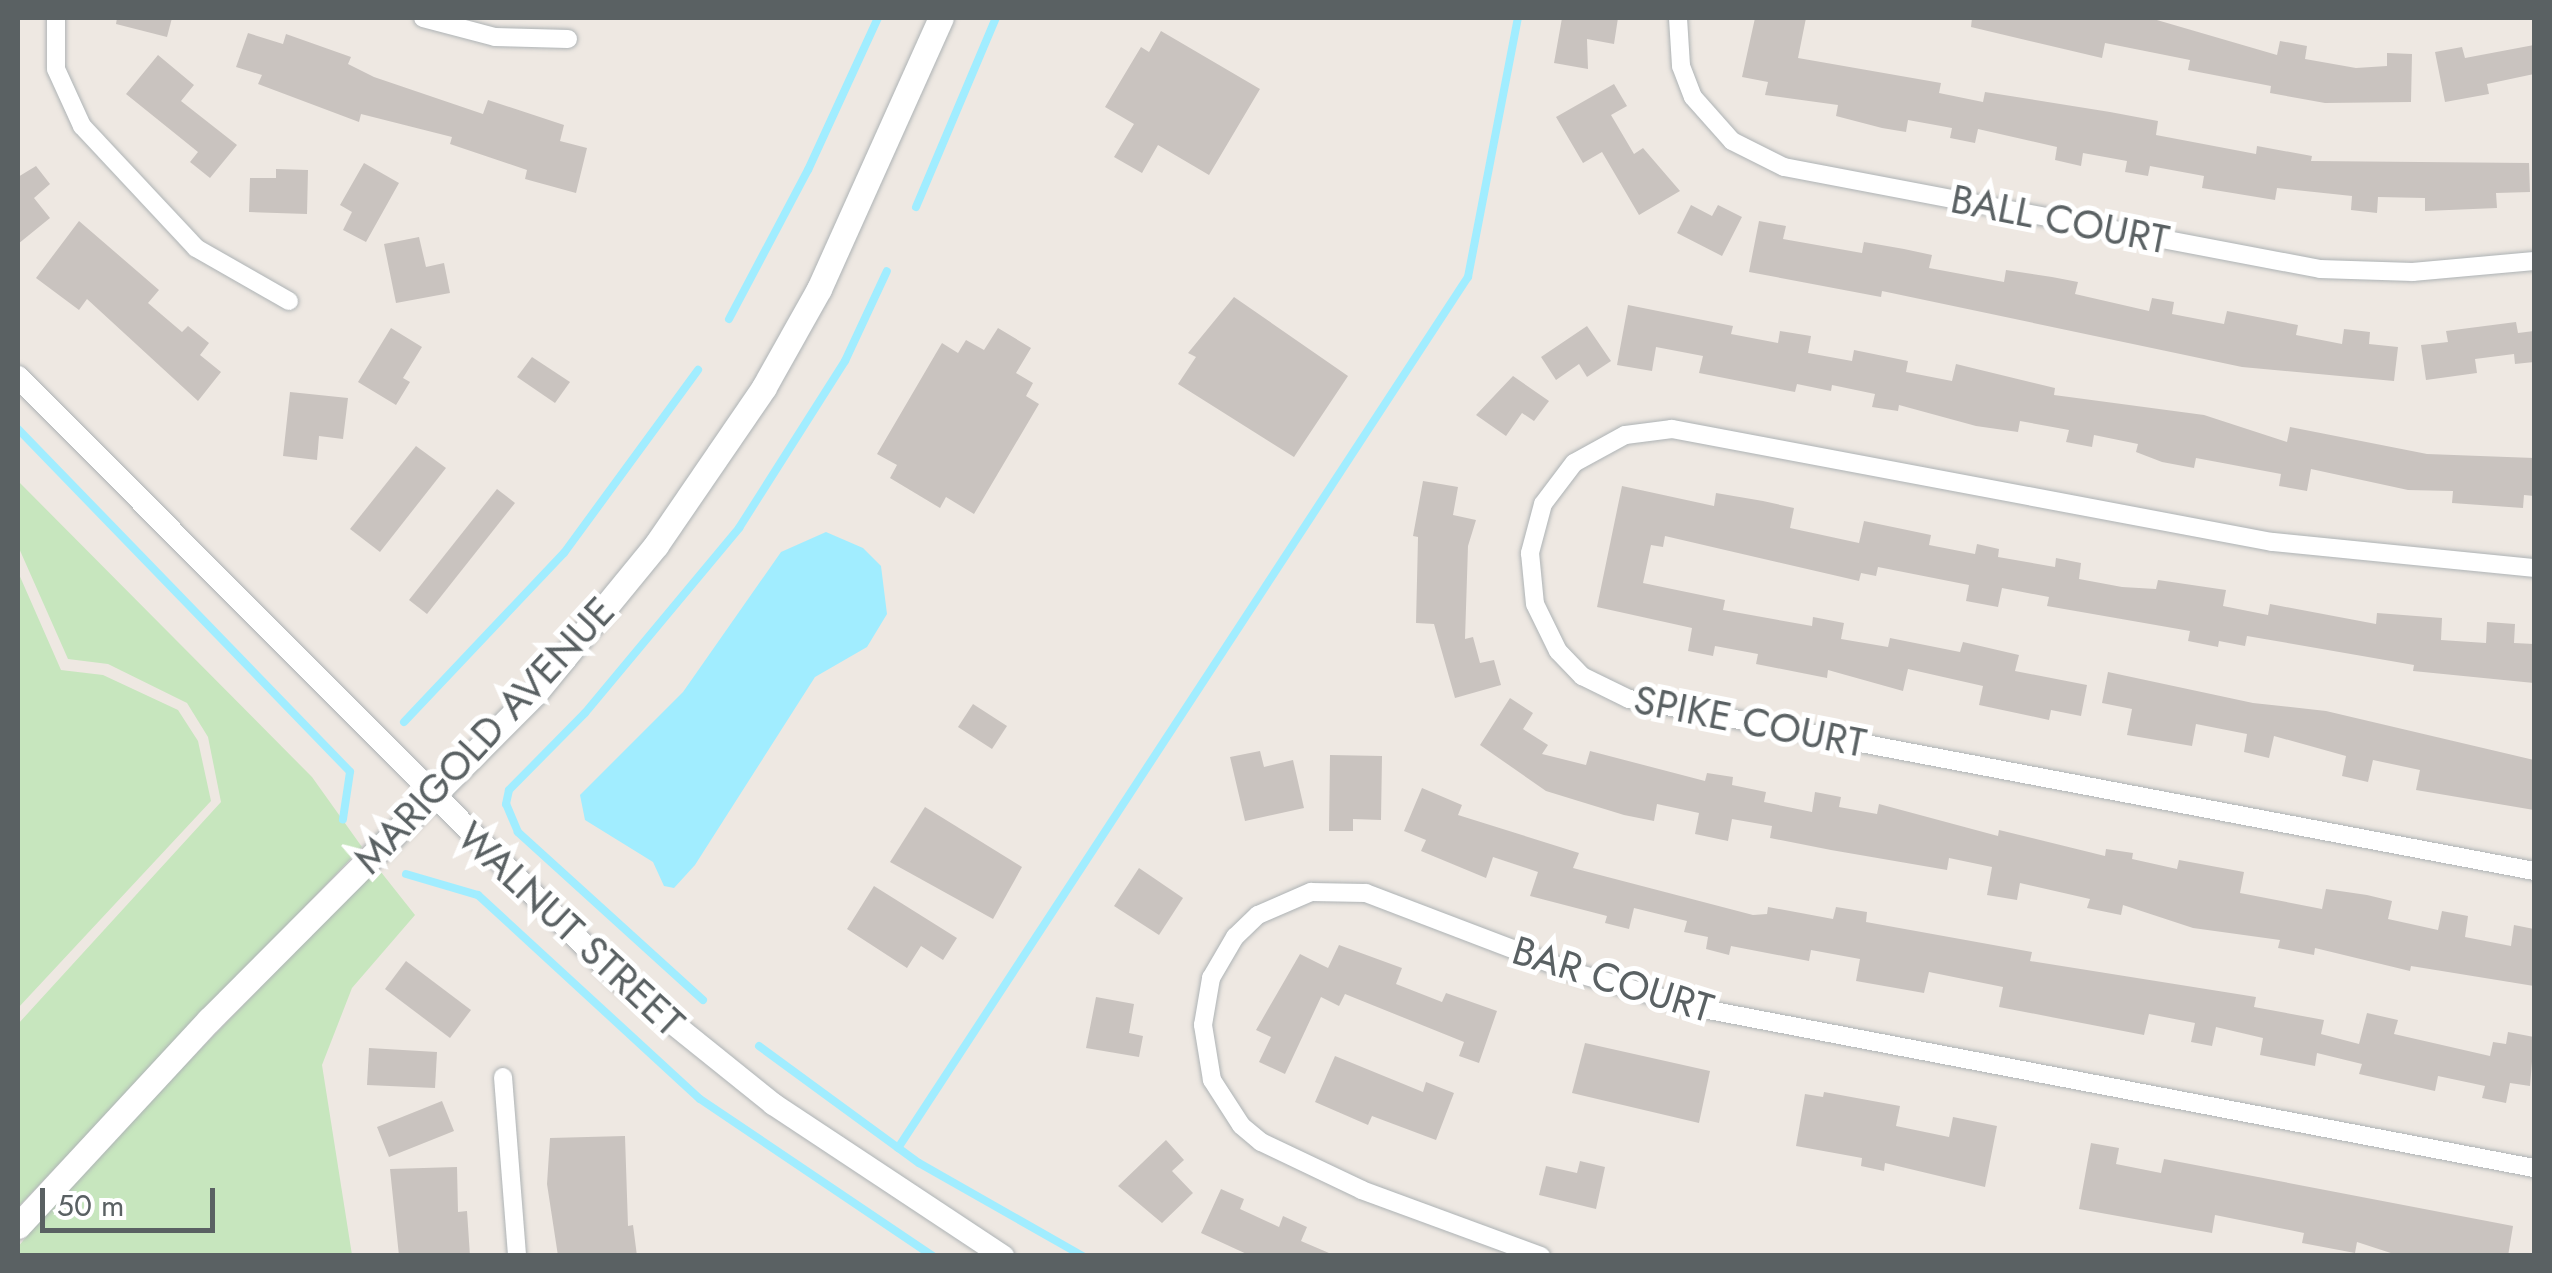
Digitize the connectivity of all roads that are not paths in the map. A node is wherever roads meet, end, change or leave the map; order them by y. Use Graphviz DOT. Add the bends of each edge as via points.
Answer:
graph roads {
  1 [pos="56,18"];
  2 [pos="423,18"];
  3 [pos="941,18"];
  4 [pos="1678,18"];
  5 [pos="568,39"];
  6 [pos="2534,262"];
  7 [pos="289,301"];
  8 [pos="18,376"];
  9 [pos="2534,568"];
  10 [pos="430,796"];
  11 [pos="2534,871"];
  12 [pos="503,1077"];
  13 [pos="2534,1168"];
  14 [pos="18,1226"];
  15 [pos="517,1256"];
  16 [pos="1002,1256"];
  17 [pos="1541,1256"];
  1 -- 7 [label="street" via="56,68 82,126 196,248"];
  2 -- 5 [label="street" via="495,38"];
  3 -- 10 [label="main road, MARIGOLD AVENUE" via="819,290 712,468 598,620"];
  4 -- 6 [label="street, BALL COURT" via="1680,66 1694,97 1732,140 1784,166 2320,269 2413,272"];
  8 -- 10 [label="street, WALNUT STREET"];
  9 -- 11 [label="street, SPIKE COURT" via="2272,542 1672,429 1625,435 1574,463 1543,504 1530,552 1535,604 1558,651 1582,676 1629,700"];
  10 -- 14 [label="main road, MARIGOLD AVENUE" via="96,1136"];
  10 -- 16 [label="street, WALNUT STREET" via="547,913 694,1044 854,1161"];
  12 -- 15 [label="street"];
  13 -- 17 [label="street, BAR COURT" via="1693,1008 1576,973 1366,893 1311,892 1258,915 1210,978 1202,1026 1212,1080 1240,1124 1275,1150 1362,1190"];
}
